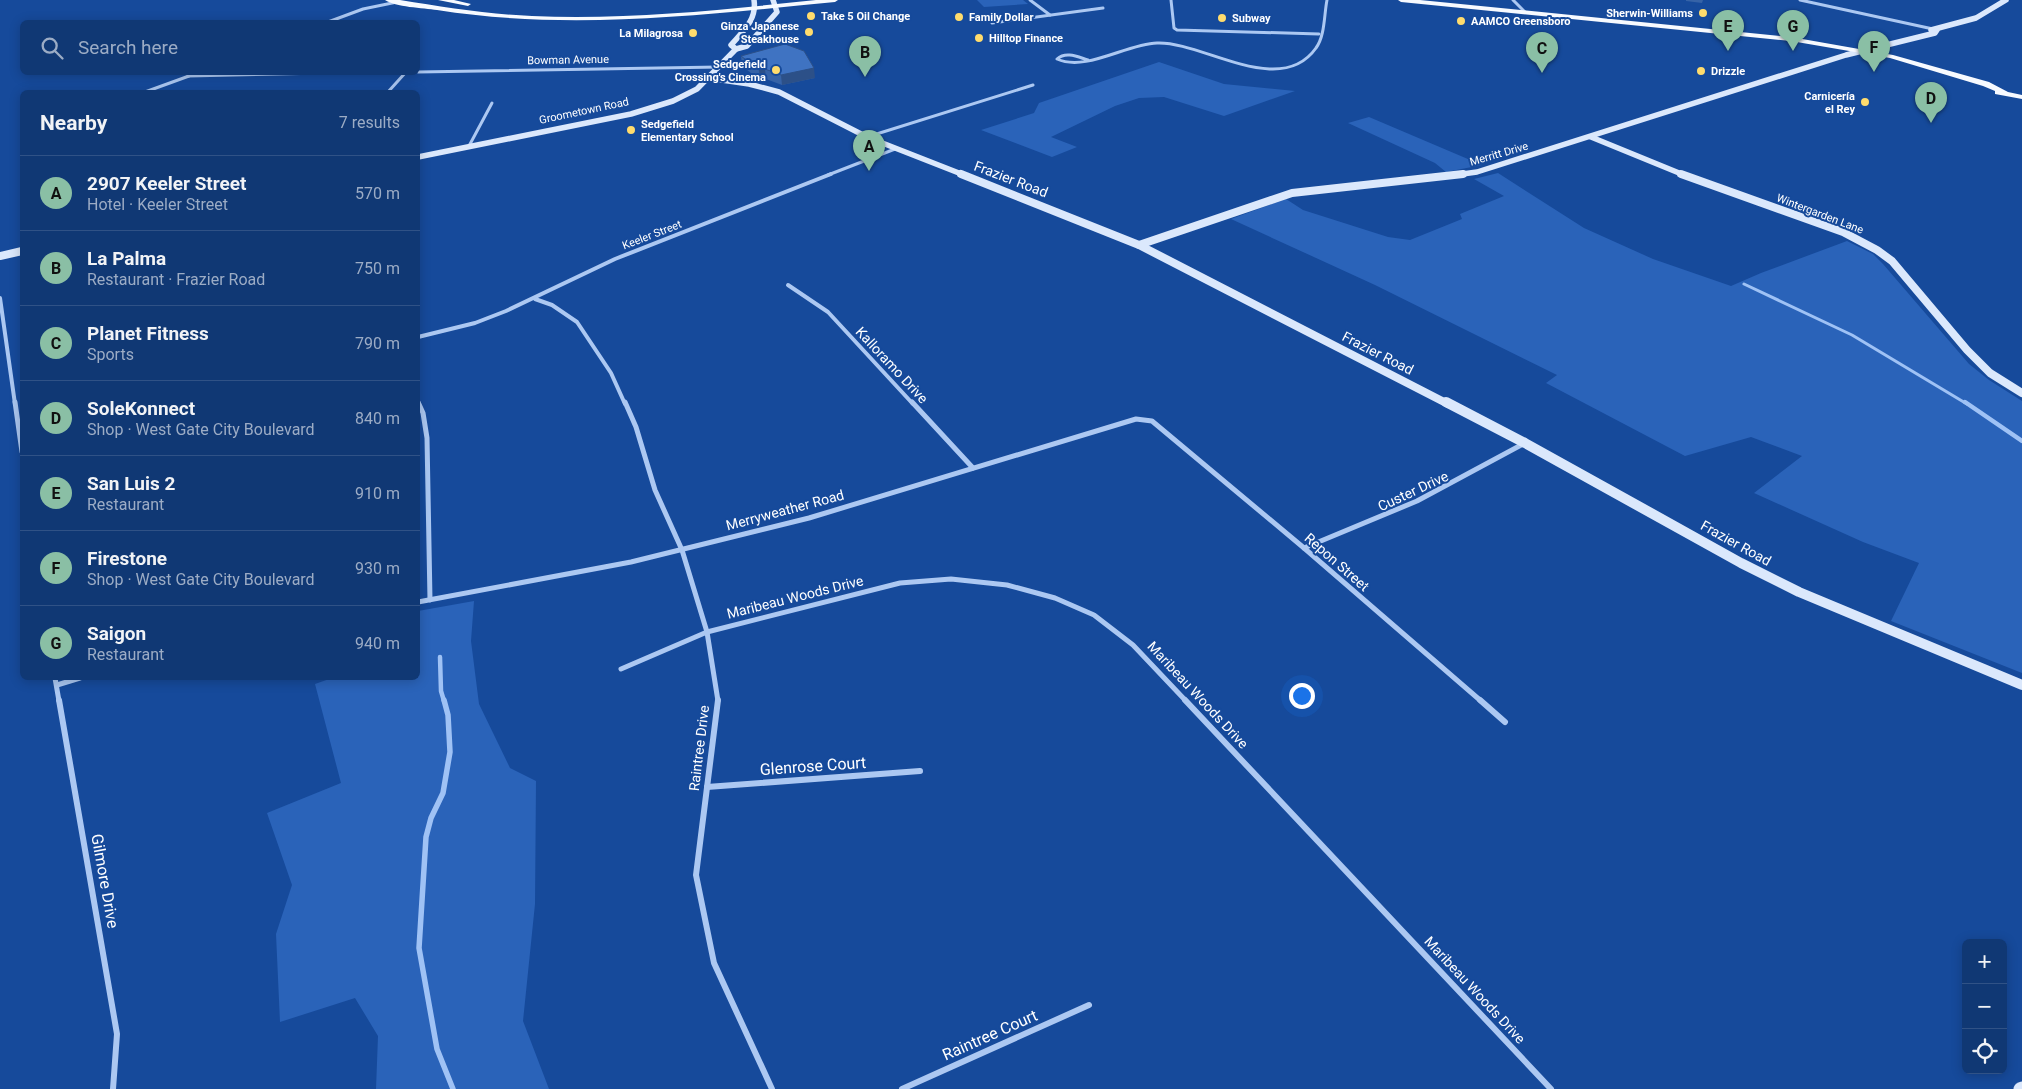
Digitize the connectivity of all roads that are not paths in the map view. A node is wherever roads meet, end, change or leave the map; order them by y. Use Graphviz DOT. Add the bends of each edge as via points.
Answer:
graph roads {
  1 [pos="387,0"];
  2 [pos="414,0"];
  3 [pos="441,0"];
  4 [pos="760,0"];
  5 [pos="835,0"];
  6 [pos="1030,0"];
  7 [pos="1171,0"];
  8 [pos="1326,0"];
  9 [pos="1401,0"];
  10 [pos="1513,0"];
  11 [pos="1800,0"];
  12 [pos="2006,0"];
  13 [pos="398,2"];
  14 [pos="755,3"];
  15 [pos="774,3"];
  16 [pos="472,5"];
  17 [pos="1103,8"];
  18 [pos="363,9"];
  19 [pos="1525,12"];
  20 [pos="1050,15"];
  21 [pos="333,20"];
  22 [pos="992,23"];
  23 [pos="1937,30"];
  24 [pos="1319,34"];
  25 [pos="736,49"];
  26 [pos="1859,51"];
  27 [pos="1088,60"];
  28 [pos="719,67"];
  29 [pos="420,72"];
  30 [pos="234,75"];
  31 [pos="403,75"];
  32 [pos="188,76"];
  33 [pos="708,78"];
  34 [pos="1033,85"];
  35 [pos="150,90"];
  36 [pos="390,90"];
  37 [pos="2022,97"];
  38 [pos="492,103"];
  39 [pos="867,137"];
  40 [pos="1591,137"];
  41 [pos="470,146"];
  42 [pos="895,149"];
  43 [pos="420,157"];
  44 [pos="1139,245"];
  45 [pos="20,251"];
  46 [pos="0,256"];
  47 [pos="788,284"];
  48 [pos="0,298"];
  49 [pos="535,299"];
  50 [pos="420,337"];
  51 [pos="2022,393"];
  52 [pos="420,406"];
  53 [pos="1152,421"];
  54 [pos="20,438"];
  55 [pos="1525,443"];
  56 [pos="974,468"];
  57 [pos="1304,548"];
  58 [pos="682,550"];
  59 [pos="430,600"];
  60 [pos="420,602"];
  61 [pos="707,632"];
  62 [pos="621,669"];
  63 [pos="56,681"];
  64 [pos="2022,685"];
  65 [pos="1505,722"];
  66 [pos="920,771"];
  67 [pos="707,788"];
  68 [pos="1089,1005"];
  69 [pos="114,1089"];
  70 [pos="772,1089"];
  71 [pos="902,1089"];
  72 [pos="1551,1089"];
  1 -- 13 [label="main road"];
  1 -- 18 [label="street"];
  2 -- 16 [label="main road"];
  3 -- 16 [label="main road"];
  4 -- 14 [label="main road"];
  5 -- 15 [label="main road"];
  6 -- 20 [label="street"];
  7 -- 24 [label="street" via="1174,28 1186,31"];
  8 -- 24 [label="street"];
  9 -- 19 [label="main road"];
  10 -- 19 [label="street"];
  11 -- 23 [label="street"];
  12 -- 23 [label="street, Merritt Drive" via="1976,18"];
  13 -- 14 [label="main road" via="476,14 552,19 636,18"];
  13 -- 18 [label="street"];
  14 -- 15 [label="main road"];
  14 -- 16 [label="main road" via="590,12"];
  14 -- 25 [label="street, Groometown Road" via="754,17 731,45"];
  15 -- 25 [label="street, Groometown Road" via="777,12 774,18 747,46"];
  17 -- 20 [label="street"];
  18 -- 21 [label="street"];
  19 -- 26 [label="main road" via="1746,34"];
  20 -- 22 [label="street"];
  23 -- 26 [label="street, Merritt Drive" via="1924,30 1873,43"];
  24 -- 27 [label="street" via="1316,48 1306,59 1287,66 1259,68 1240,65 1187,46 1163,42"];
  25 -- 28 [label="street, Groometown Road"];
  26 -- 37 [label="main road" via="1879,60 1981,89"];
  26 -- 40 [label="street, Merritt Drive"];
  27 -- 27 [label="street" via="1071,55 1057,59 1069,64"];
  28 -- 29 [label="street, Bowman Avenue"];
  28 -- 33 [label="street, Groometown Road"];
  30 -- 32 [label="street"];
  31 -- 36 [label="street"];
  32 -- 35 [label="street"];
  33 -- 39 [label="street, Frazier Road" via="778,92"];
  33 -- 41 [label="street, Groometown Road" via="690,93 654,108"];
  34 -- 39 [label="street"];
  38 -- 41 [label="street"];
  39 -- 42 [label="street, Frazier Road"];
  40 -- 44 [label="street, Merritt Drive" via="1457,176 1281,195"];
  40 -- 51 [label="street, Wintergarden Lane" via="1668,170 1845,235 1882,253 1984,367"];
  41 -- 43 [label="street, Groometown Road"];
  42 -- 44 [label="street, Frazier Road"];
  42 -- 49 [label="street, Keeler Street" via="615,259"];
  44 -- 55 [label="street, Frazier Road"];
  45 -- 46 [label="street"];
  47 -- 56 [label="street, Kalloramo Drive" via="828,312"];
  48 -- 54 [label="street"];
  49 -- 50 [label="street, Keeler Street" via="475,323"];
  49 -- 58 [label="street, Raintree Drive" via="552,305 578,322 611,373 636,427 655,490"];
  52 -- 59 [label="street" via="427,438"];
  53 -- 56 [label="street, Merryweather Road" via="1136,419"];
  53 -- 57 [label="street, Repon Street"];
  55 -- 57 [label="street, Custer Drive" via="1434,495 1360,528"];
  55 -- 64 [label="street, Frazier Road" via="1799,592"];
  56 -- 58 [label="street, Merryweather Road" via="809,518"];
  57 -- 65 [label="street, Repon Street"];
  58 -- 59 [label="street, Merryweather Road" via="564,576"];
  58 -- 61 [label="street, Raintree Drive"];
  59 -- 60 [label="street, Merryweather Road"];
  61 -- 62 [label="street, Maribeau Woods Drive"];
  61 -- 67 [label="street, Raintree Drive" via="718,701"];
  61 -- 72 [label="street, Maribeau Woods Drive" via="900,583 951,579 1007,585 1055,598 1094,615 1133,644"];
  63 -- 69 [label="street, Gilmore Drive" via="117,1034"];
  66 -- 67 [label="street, Glenrose Court"];
  67 -- 70 [label="street, Raintree Drive" via="696,875 714,964"];
  68 -- 71 [label="street, Raintree Court"];
}
